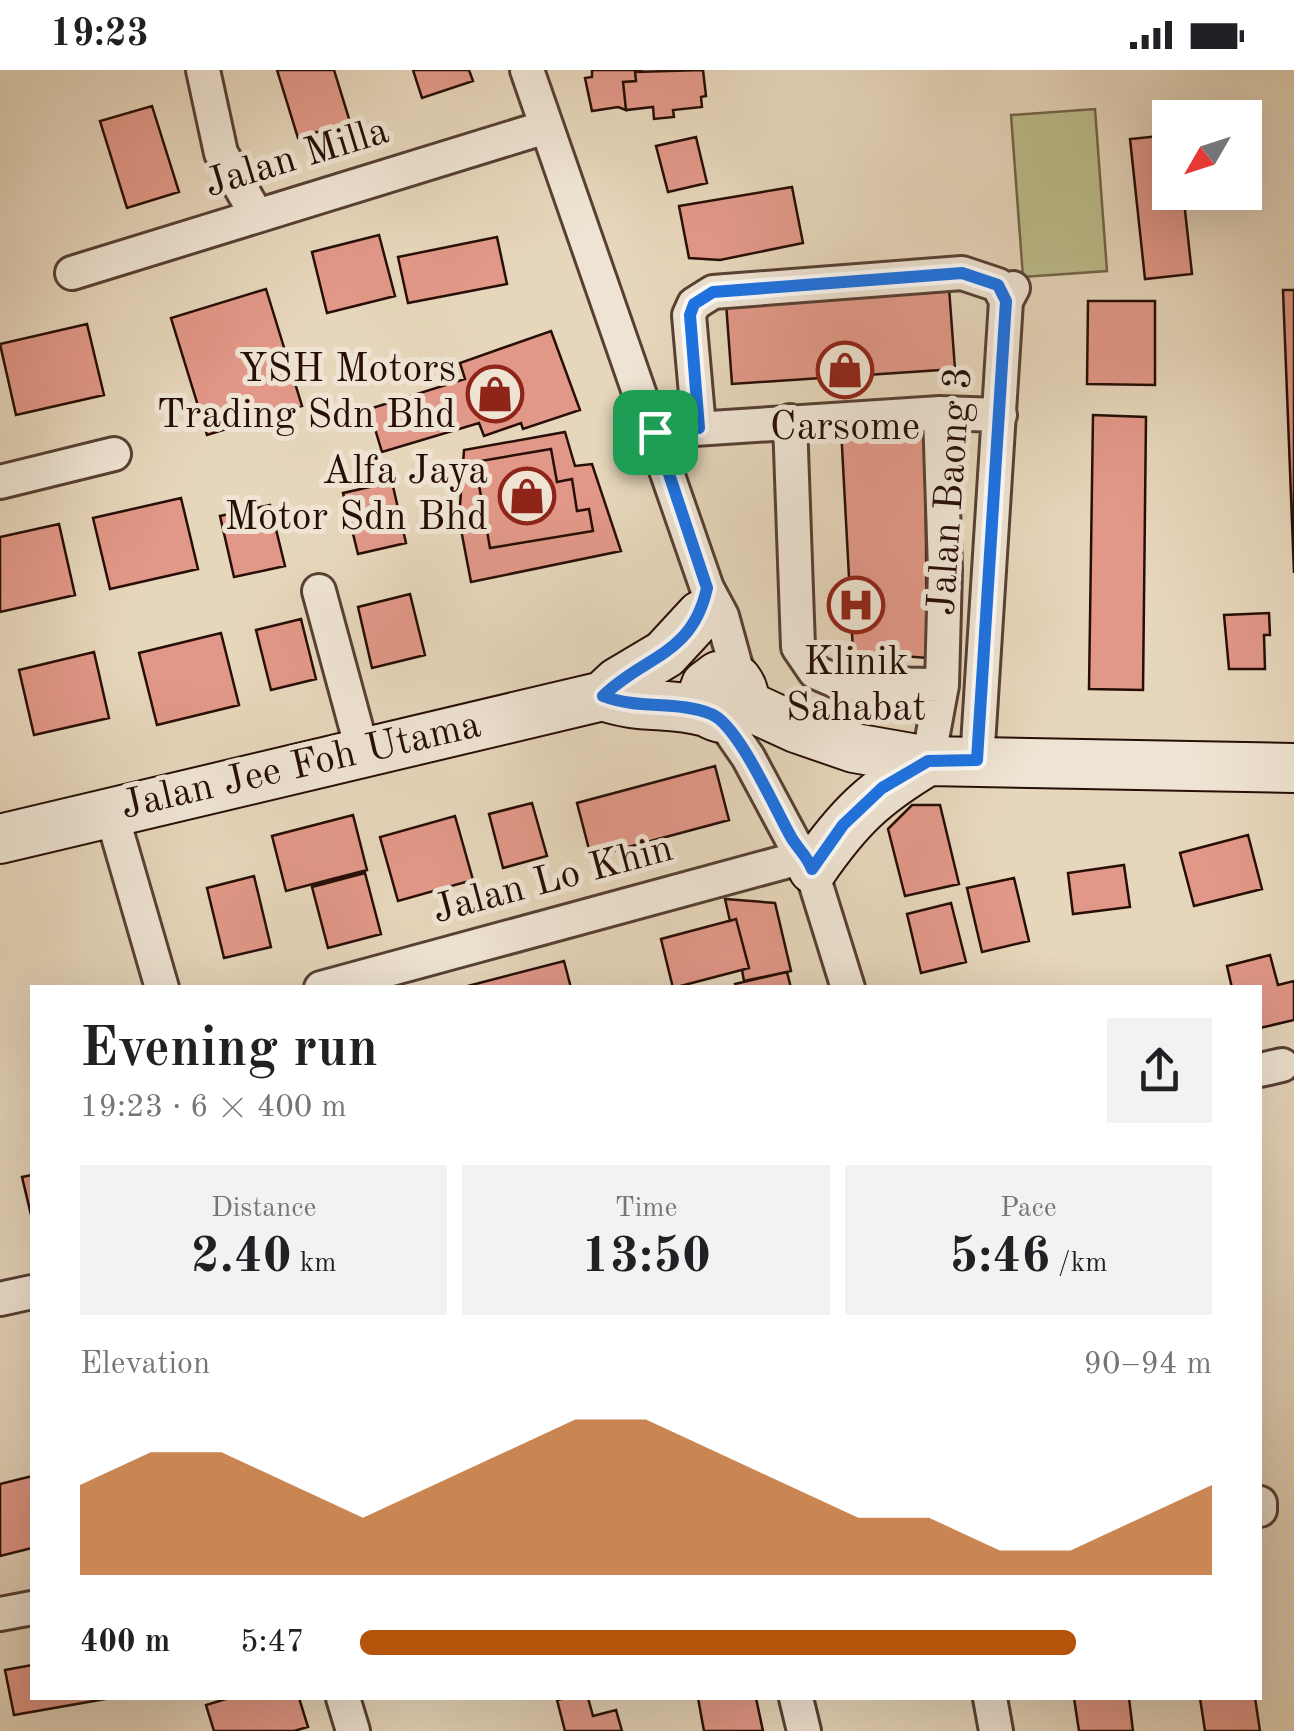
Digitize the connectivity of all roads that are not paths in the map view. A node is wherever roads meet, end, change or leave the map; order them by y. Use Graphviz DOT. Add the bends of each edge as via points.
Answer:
graph roads {
  1 [pos="203,70"];
  2 [pos="527,70"];
  3 [pos="546,127"];
  4 [pos="257,216"];
  5 [pos="72,273"];
  6 [pos="940,414"];
  7 [pos="1000,415"];
  8 [pos="790,421"];
  9 [pos="699,428"];
  10 [pos="655,432"];
  11 [pos="114,454"];
  12 [pos="0,482"];
  13 [pos="946,570"];
  14 [pos="990,575"];
  15 [pos="319,591"];
  16 [pos="704,602"];
  17 [pos="619,685"];
  18 [pos="942,685"];
  19 [pos="725,698"];
  20 [pos="363,754"];
  21 [pos="977,760"];
  22 [pos="928,761"];
  23 [pos="1294,768"];
  24 [pos="111,812"];
  25 [pos="0,839"];
  26 [pos="810,862"];
  27 [pos="161,985"];
  28 [pos="333,985"];
  29 [pos="847,985"];
  30 [pos="30,1292"];
  31 [pos="0,1300"];
  32 [pos="30,1608"];
  33 [pos="0,1614"];
  34 [pos="344,1700"];
  35 [pos="796,1700"];
  36 [pos="990,1700"];
  37 [pos="352,1731"];
  38 [pos="804,1731"];
  39 [pos="996,1731"];
  1 -- 4 [label="street" via="221,153"];
  2 -- 3 [label="street"];
  3 -- 4 [label="street, Jalan Milla"];
  3 -- 10 [label="street"];
  4 -- 5 [label="street, Jalan Milla"];
  6 -- 7 [label="street"];
  6 -- 8 [label="street"];
  6 -- 13 [label="street"];
  7 -- 9 [label="street, Jalan Baong 3" via="1010,295 962,273 713,292 690,315"];
  7 -- 14 [label="street, Jalan Baong 3"];
  8 -- 9 [label="street"];
  8 -- 18 [label="street" via="798,647 815,672 843,684"];
  9 -- 10 [label="street"];
  10 -- 16 [label="street"];
  11 -- 12 [label="street"];
  13 -- 14 [label="street"];
  13 -- 18 [label="street"];
  14 -- 21 [label="street, Jalan Baong 3"];
  15 -- 20 [label="street"];
  16 -- 17 [label="street" via="665,654"];
  16 -- 19 [label="street" via="704,650"];
  17 -- 19 [label="street" via="627,705"];
  17 -- 20 [label="street, Jalan Jee Foh Utama"];
  18 -- 22 [label="street"];
  19 -- 22 [label="street" via="854,748"];
  19 -- 26 [label="street" via="766,748 808,837"];
  20 -- 24 [label="street, Jalan Jee Foh Utama"];
  21 -- 22 [label="street"];
  21 -- 23 [label="street"];
  22 -- 26 [label="street" via="882,788"];
  24 -- 25 [label="street, Jalan Jee Foh Utama"];
  24 -- 27 [label="street"];
  26 -- 28 [label="street, Jalan Lo Khin"];
  26 -- 29 [label="street"];
  30 -- 31 [label="street"];
  32 -- 33 [label="street"];
  34 -- 37 [label="street"];
  35 -- 38 [label="street"];
  36 -- 39 [label="street"];
}
